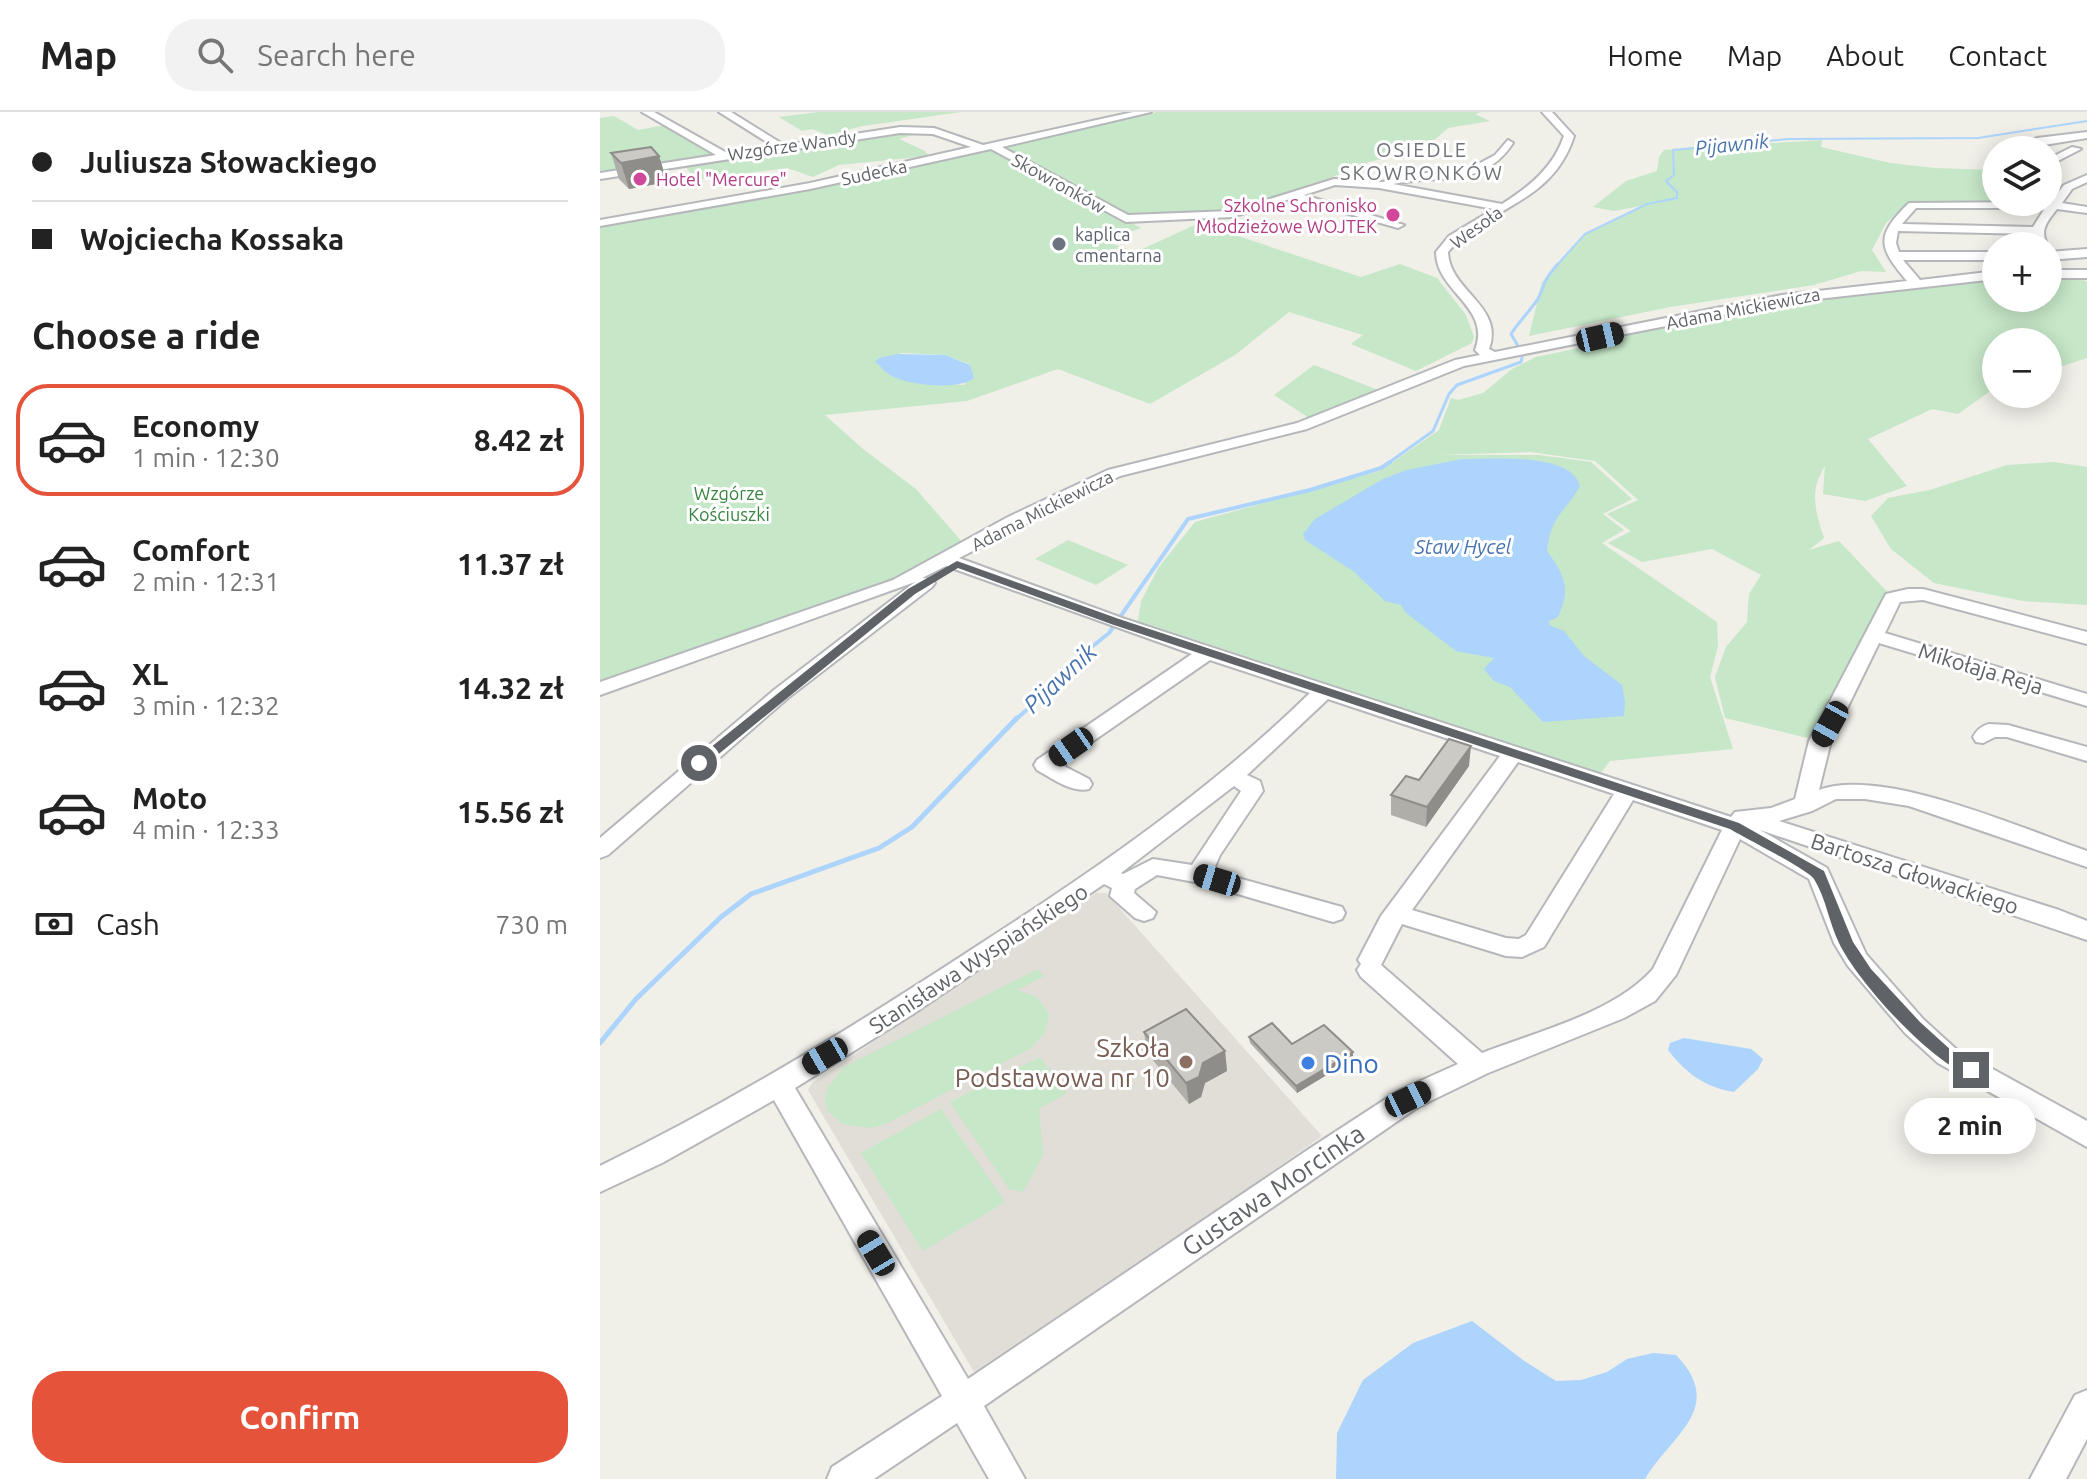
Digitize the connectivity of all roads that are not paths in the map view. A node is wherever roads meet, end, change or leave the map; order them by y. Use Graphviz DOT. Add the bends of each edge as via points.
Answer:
graph roads {
  1 [pos="647,112"];
  2 [pos="724,112"];
  3 [pos="1146,112"];
  4 [pos="1547,112"];
  5 [pos="2087,135"];
  6 [pos="2062,138"];
  7 [pos="1508,143"];
  8 [pos="2062,146"];
  9 [pos="781,147"];
  10 [pos="988,147"];
  11 [pos="2082,150"];
  12 [pos="723,155"];
  13 [pos="2062,158"];
  14 [pos="600,176"];
  15 [pos="2086,179"];
  16 [pos="1379,185"];
  17 [pos="2062,188"];
  18 [pos="1293,195"];
  19 [pos="1982,205"];
  20 [pos="2062,206"];
  21 [pos="1501,207"];
  22 [pos="2087,210"];
  23 [pos="2047,216"];
  24 [pos="600,223"];
  25 [pos="1398,225"];
  26 [pos="1892,227"];
  27 [pos="2036,231"];
  28 [pos="2062,253"];
  29 [pos="2087,253"];
  30 [pos="1894,256"];
  31 [pos="1982,256"];
  32 [pos="2062,266"];
  33 [pos="2062,274"];
  34 [pos="2071,274"];
  35 [pos="2087,274"];
  36 [pos="1982,276"];
  37 [pos="1915,282"];
  38 [pos="1492,356"];
  39 [pos="952,562"];
  40 [pos="905,588"];
  41 [pos="1875,636"];
  42 [pos="2087,638"];
  43 [pos="1208,652"];
  44 [pos="600,689"];
  45 [pos="1324,691"];
  46 [pos="2087,700"];
  47 [pos="1983,737"];
  48 [pos="1513,753"];
  49 [pos="2087,754"];
  50 [pos="1231,776"];
  51 [pos="1081,784"];
  52 [pos="1627,791"];
  53 [pos="1804,806"];
  54 [pos="1739,821"];
  55 [pos="600,850"];
  56 [pos="2087,859"];
  57 [pos="1200,875"];
  58 [pos="1114,880"];
  59 [pos="1144,912"];
  60 [pos="1333,913"];
  61 [pos="1397,914"];
  62 [pos="2087,931"];
  63 [pos="1478,1066"];
  64 [pos="778,1083"];
  65 [pos="2087,1135"];
  66 [pos="600,1180"];
  67 [pos="963,1400"];
  68 [pos="2087,1406"];
  69 [pos="844,1479"];
  70 [pos="1008,1479"];
  71 [pos="2047,1479"];
  1 -- 12 [label="street"];
  2 -- 9 [label="street"];
  3 -- 10 [label="street, Sudecka"];
  4 -- 21 [label="street, Wesoła" via="1569,136 1563,155 1539,184"];
  5 -- 6 [label="street"];
  7 -- 16 [label="street" via="1485,166"];
  8 -- 11 [label="street"];
  9 -- 10 [label="street, Wzgórze Wandy" via="919,129"];
  9 -- 12 [label="street, Wzgórze Wandy"];
  10 -- 18 [label="street, Skowronków" via="1126,219 1232,214"];
  10 -- 24 [label="street, Sudecka" via="795,189"];
  11 -- 13 [label="street"];
  12 -- 14 [label="street, Wzgórze Wandy"];
  15 -- 17 [label="street"];
  16 -- 18 [label="street, Skowronków" via="1327,183"];
  16 -- 21 [label="street, Skowronków"];
  18 -- 25 [label="street"];
  19 -- 26 [label="street" via="1913,205"];
  20 -- 22 [label="street"];
  21 -- 38 [label="street, Wesoła" via="1442,252 1443,265 1480,313 1487,330 1482,350"];
  23 -- 27 [label="street"];
  26 -- 27 [label="street"];
  26 -- 30 [label="street"];
  28 -- 29 [label="street"];
  30 -- 31 [label="street"];
  30 -- 37 [label="street"];
  32 -- 34 [label="street"];
  33 -- 34 [label="street"];
  34 -- 35 [label="street"];
  36 -- 37 [label="street, Adama Mickiewicza"];
  37 -- 38 [label="street, Adama Mickiewicza" via="1782,299"];
  38 -- 39 [label="street, Adama Mickiewicza" via="1460,363 1302,426 1114,473 1014,521"];
  39 -- 40 [label="street, Adama Mickiewicza"];
  39 -- 43 [label="street, Bartosza Głowackiego"];
  40 -- 44 [label="street"];
  40 -- 55 [label="street"];
  41 -- 42 [label="street" via="1893,598 1908,594"];
  41 -- 46 [label="street, Mikołaja Reja"];
  41 -- 53 [label="street" via="1820,741"];
  43 -- 45 [label="street, Bartosza Głowackiego"];
  43 -- 51 [label="street" via="1045,765"];
  45 -- 48 [label="street, Bartosza Głowackiego"];
  45 -- 50 [label="street, Stanisława Wyspiańskiego"];
  47 -- 49 [label="street" via="1989,730 2008,731"];
  48 -- 52 [label="street, Bartosza Głowackiego"];
  48 -- 61 [label="street"];
  50 -- 57 [label="street" via="1244,780 1252,791"];
  50 -- 58 [label="street, Stanisława Wyspiańskiego"];
  52 -- 54 [label="street, Bartosza Głowackiego"];
  52 -- 61 [label="street" via="1535,941 1522,948"];
  53 -- 54 [label="street"];
  53 -- 56 [label="street" via="1834,792 1912,799"];
  54 -- 62 [label="street, Bartosza Głowackiego"];
  54 -- 63 [label="street, Gustawa Morcinka" via="1677,950 1646,994 1596,1020"];
  54 -- 65 [label="street" via="1819,874 1857,960 1947,1056"];
  57 -- 58 [label="street" via="1153,867"];
  57 -- 60 [label="street"];
  58 -- 59 [label="street" via="1122,896"];
  58 -- 64 [label="street, Stanisława Wyspiańskiego"];
  61 -- 63 [label="street" via="1370,965"];
  63 -- 67 [label="street, Gustawa Morcinka" via="1408,1099 1349,1137"];
  64 -- 66 [label="street, Stanisława Wyspiańskiego"];
  64 -- 67 [label="street"];
  67 -- 69 [label="street, Gustawa Morcinka"];
  67 -- 70 [label="street"];
  68 -- 71 [label="street"];
}
